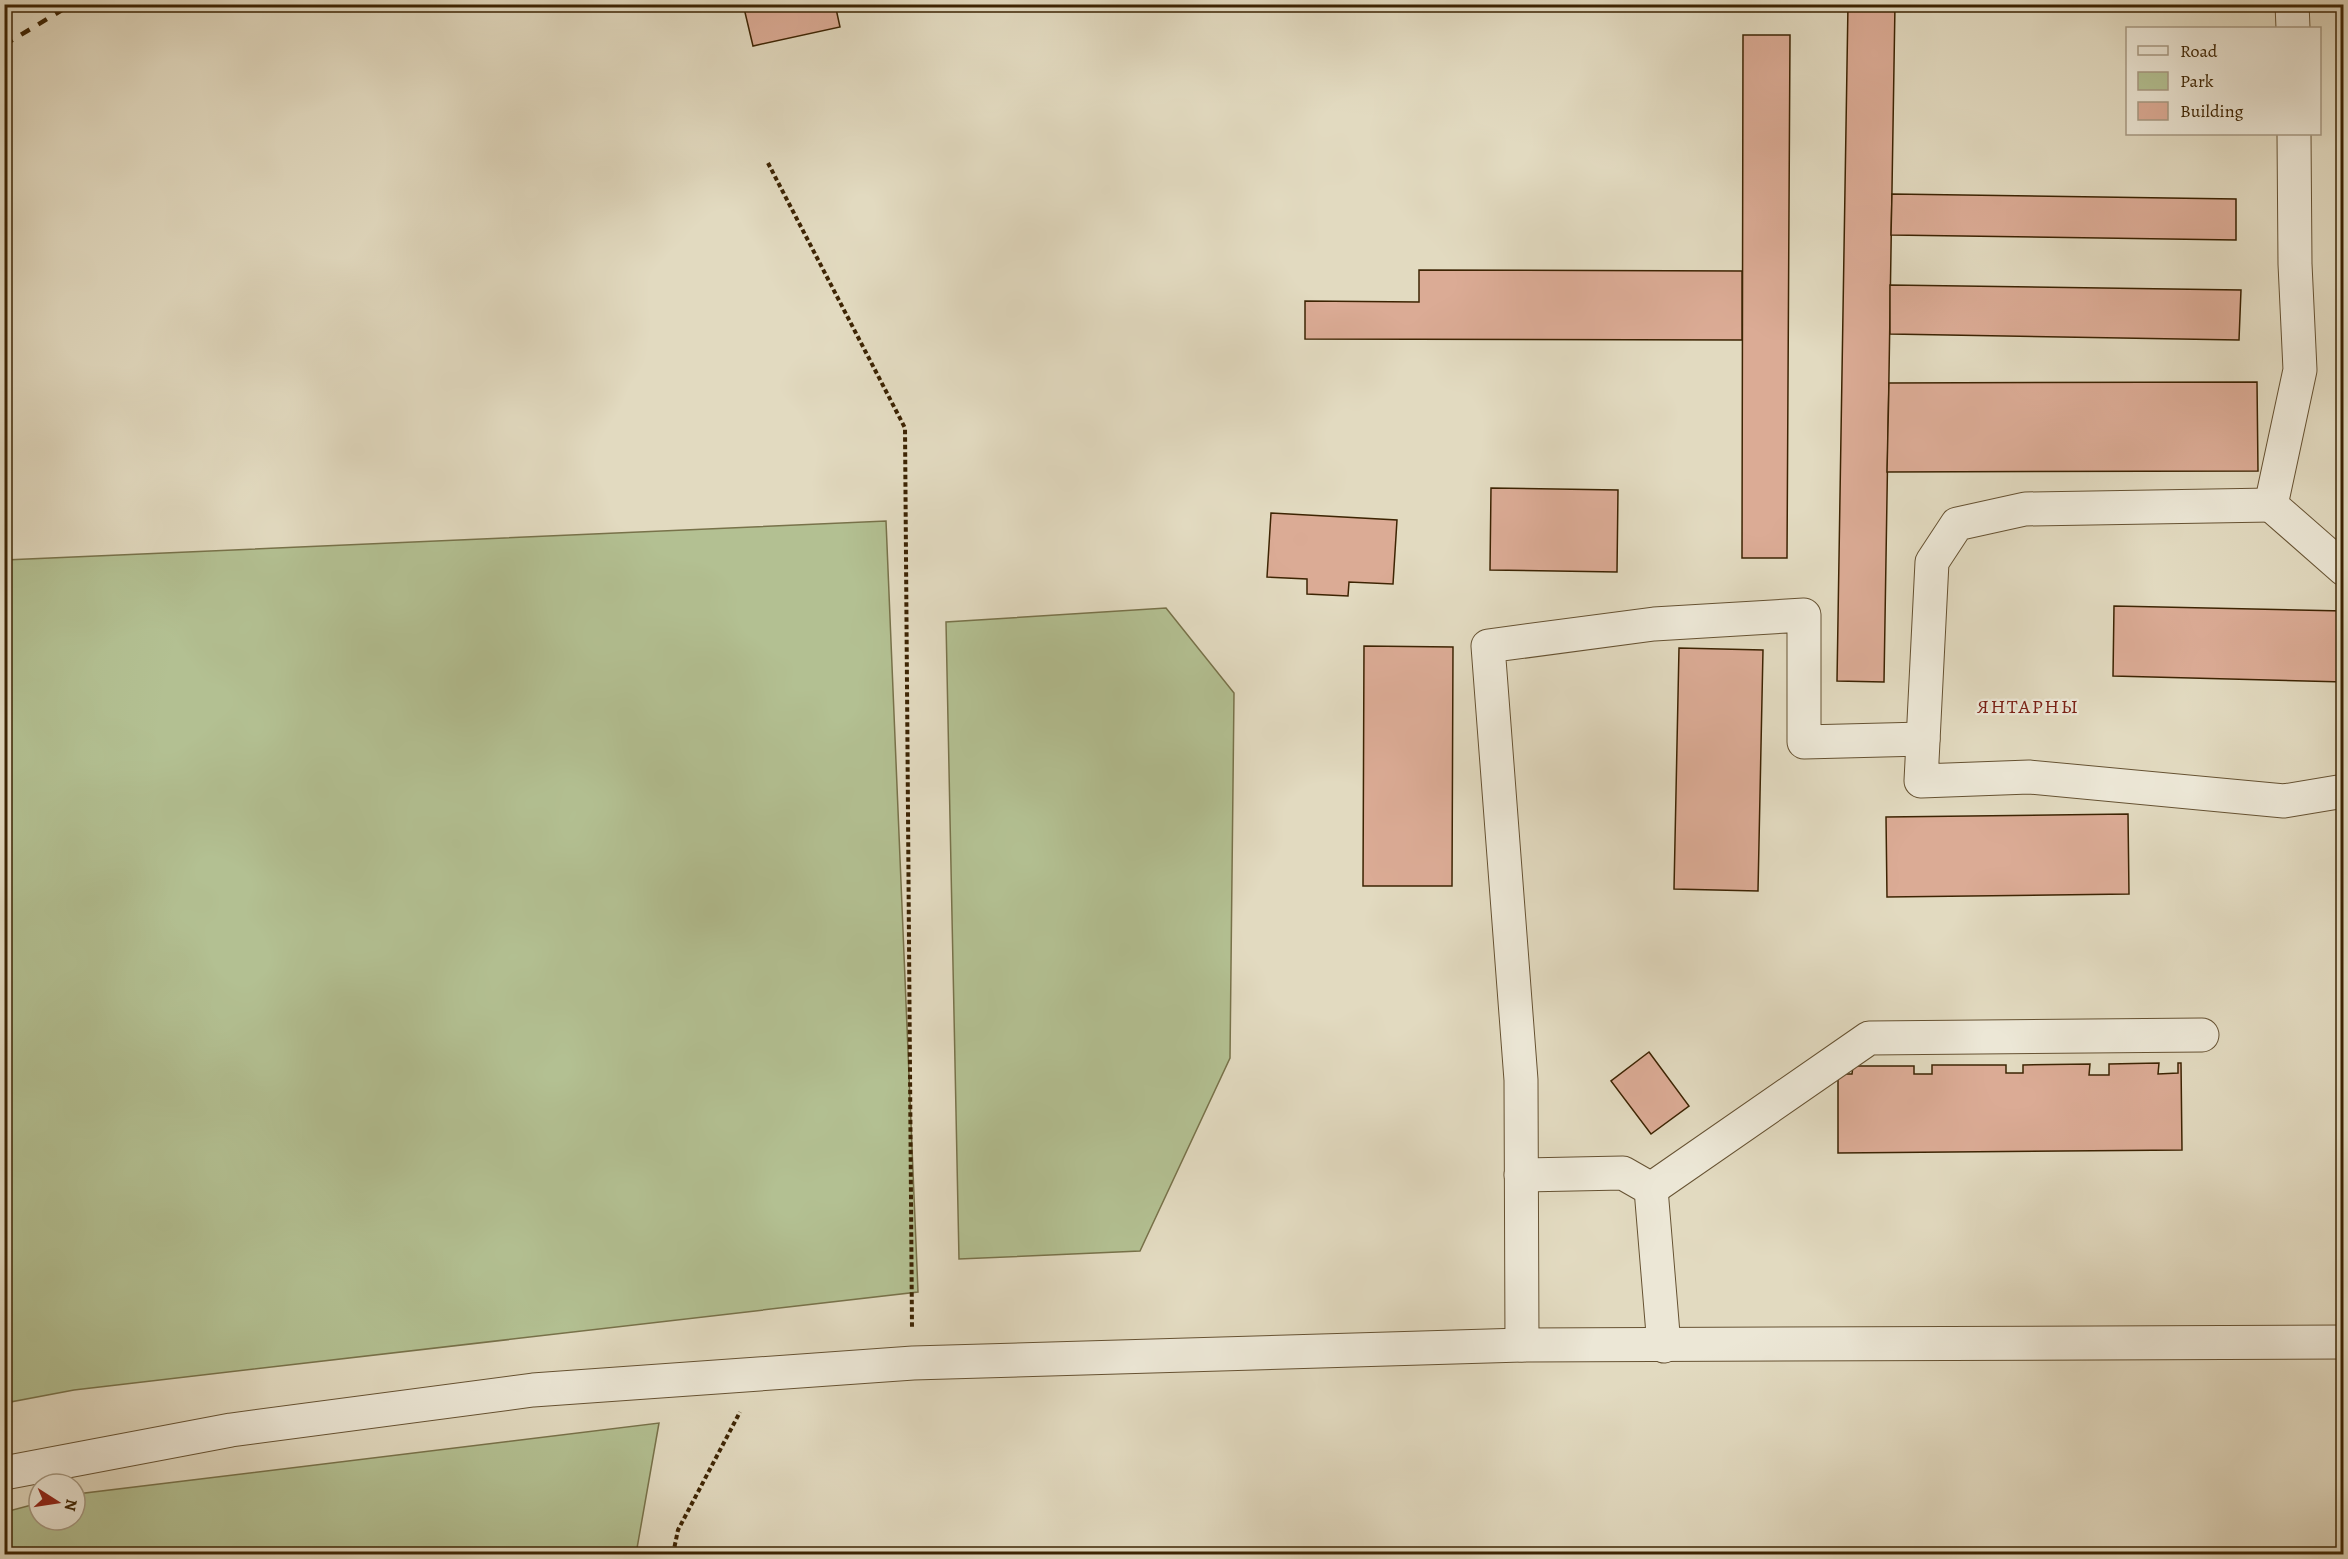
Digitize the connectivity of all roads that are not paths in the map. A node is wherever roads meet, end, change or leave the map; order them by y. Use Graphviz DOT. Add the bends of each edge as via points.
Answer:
graph roads {
  1 [pos="2292,4"];
  2 [pos="2293,27"];
  3 [pos="2294,135"];
  4 [pos="2271,505"];
  5 [pos="2343,569"];
  6 [pos="1923,739"];
  7 [pos="2343,791"];
  8 [pos="2202,1035"];
  9 [pos="1521,1176"];
  10 [pos="1651,1189"];
  11 [pos="2343,1342"];
  12 [pos="1522,1345"];
  13 [pos="1664,1346"];
  14 [pos="4,1473"];
  1 -- 2 [label="street"];
  3 -- 4 [label="street" via="2300,370"];
  4 -- 5 [label="street"];
  4 -- 6 [label="street" via="2025,509 1957,524 1932,562"];
  6 -- 7 [label="street" via="1921,781 2029,777 2284,801"];
  6 -- 9 [label="street" via="1804,742 1804,615 1654,624 1488,645 1521,1080"];
  8 -- 10 [label="street" via="1869,1038"];
  9 -- 10 [label="street" via="1623,1173"];
  9 -- 12 [label="street"];
  10 -- 13 [label="street"];
  11 -- 13 [label="street"];
  12 -- 13 [label="street"];
  12 -- 14 [label="street" via="913,1363 533,1390 231,1430"];
}
